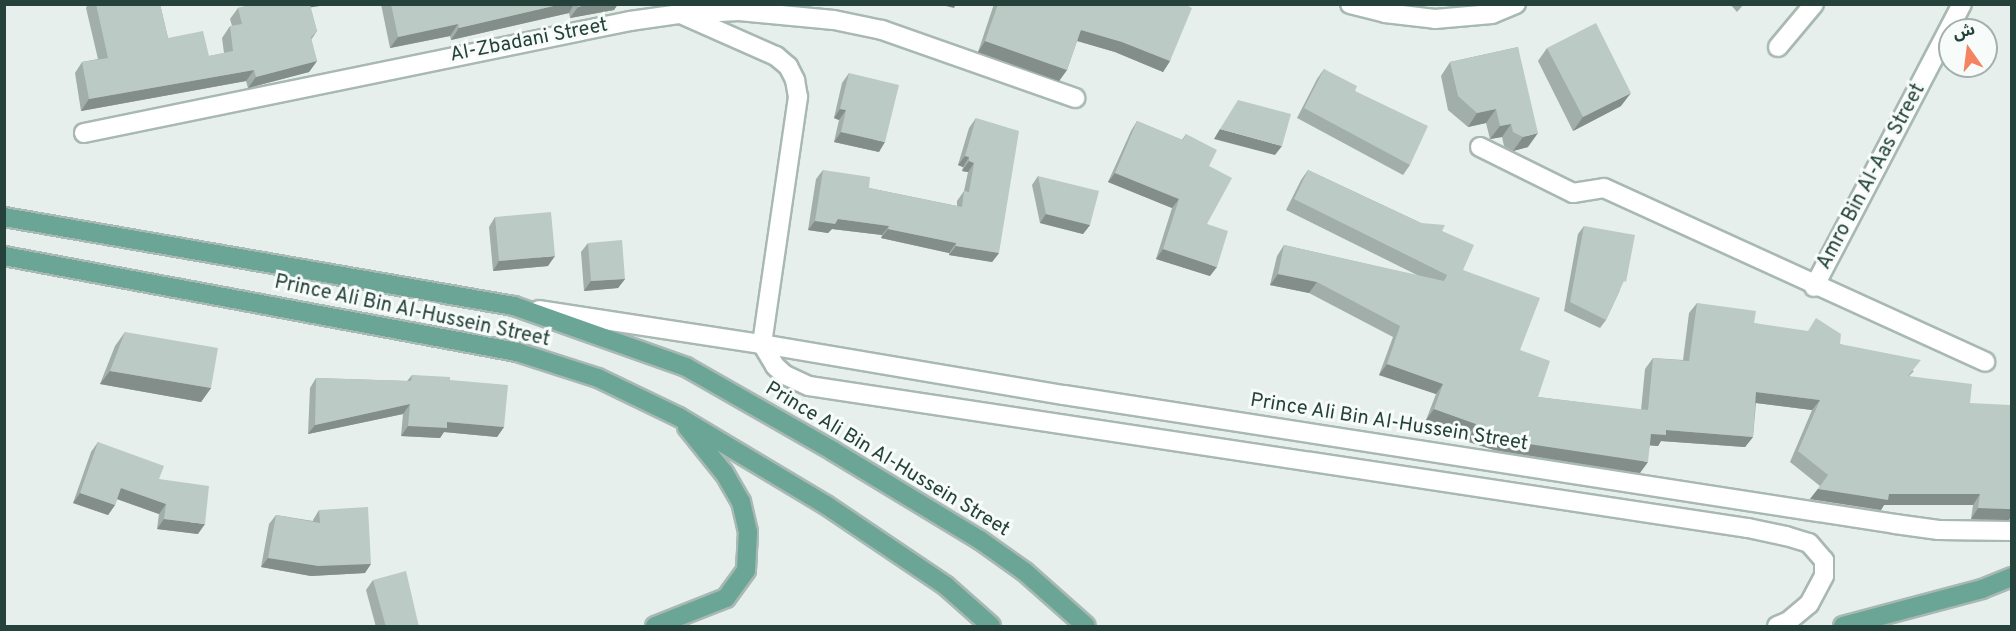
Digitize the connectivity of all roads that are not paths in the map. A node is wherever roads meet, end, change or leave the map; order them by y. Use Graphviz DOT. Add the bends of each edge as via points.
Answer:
graph roads {
  1 [pos="1350,4"];
  2 [pos="1516,4"];
  3 [pos="1814,4"];
  4 [pos="1962,4"];
  5 [pos="678,14"];
  6 [pos="1778,47"];
  7 [pos="1075,98"];
  8 [pos="84,133"];
  9 [pos="1480,147"];
  10 [pos="4,217"];
  11 [pos="4,256"];
  12 [pos="1814,287"];
  13 [pos="514,306"];
  14 [pos="762,344"];
  15 [pos="1985,362"];
  16 [pos="679,417"];
  17 [pos="2012,531"];
  18 [pos="2012,577"];
  19 [pos="655,627"];
  20 [pos="991,627"];
  21 [pos="1086,627"];
  22 [pos="1777,627"];
  23 [pos="1843,627"];
  1 -- 2 [label="street" via="1435,19 1492,14"];
  3 -- 6 [label="street"];
  4 -- 12 [label="street, Amro Bin Al-Aas Street"];
  5 -- 7 [label="street, Al-Zbadani Street" via="739,11 834,20 873,28"];
  5 -- 8 [label="street, Al-Zbadani Street" via="526,40"];
  5 -- 14 [label="street" via="776,56 788,66 795,80 798,97"];
  9 -- 12 [label="street" via="1573,193 1604,188"];
  10 -- 13 [label="main road, Prince Ali Bin Al-Hussein Street"];
  11 -- 16 [label="main road, Prince Ali Bin Al-Hussein Street" via="518,352 598,378"];
  12 -- 15 [label="street"];
  13 -- 14 [label="street, Prince Ali Bin Al-Hussein Street"];
  13 -- 21 [label="main road, Prince Ali Bin Al-Hussein Street" via="686,367 980,540 1025,572"];
  14 -- 17 [label="street, Prince Ali Bin Al-Hussein Street" via="1895,524 1939,530"];
  14 -- 22 [label="street, Prince Ali Bin Al-Hussein Street" via="785,375 809,386 1786,536 1809,543 1824,560 1824,576 1809,604"];
  16 -- 19 [label="main road" via="724,473 741,502 748,532 746,570 726,598"];
  16 -- 20 [label="main road, Prince Ali Bin Al-Hussein Street" via="893,548 946,586"];
  18 -- 23 [label="main road"];
}
